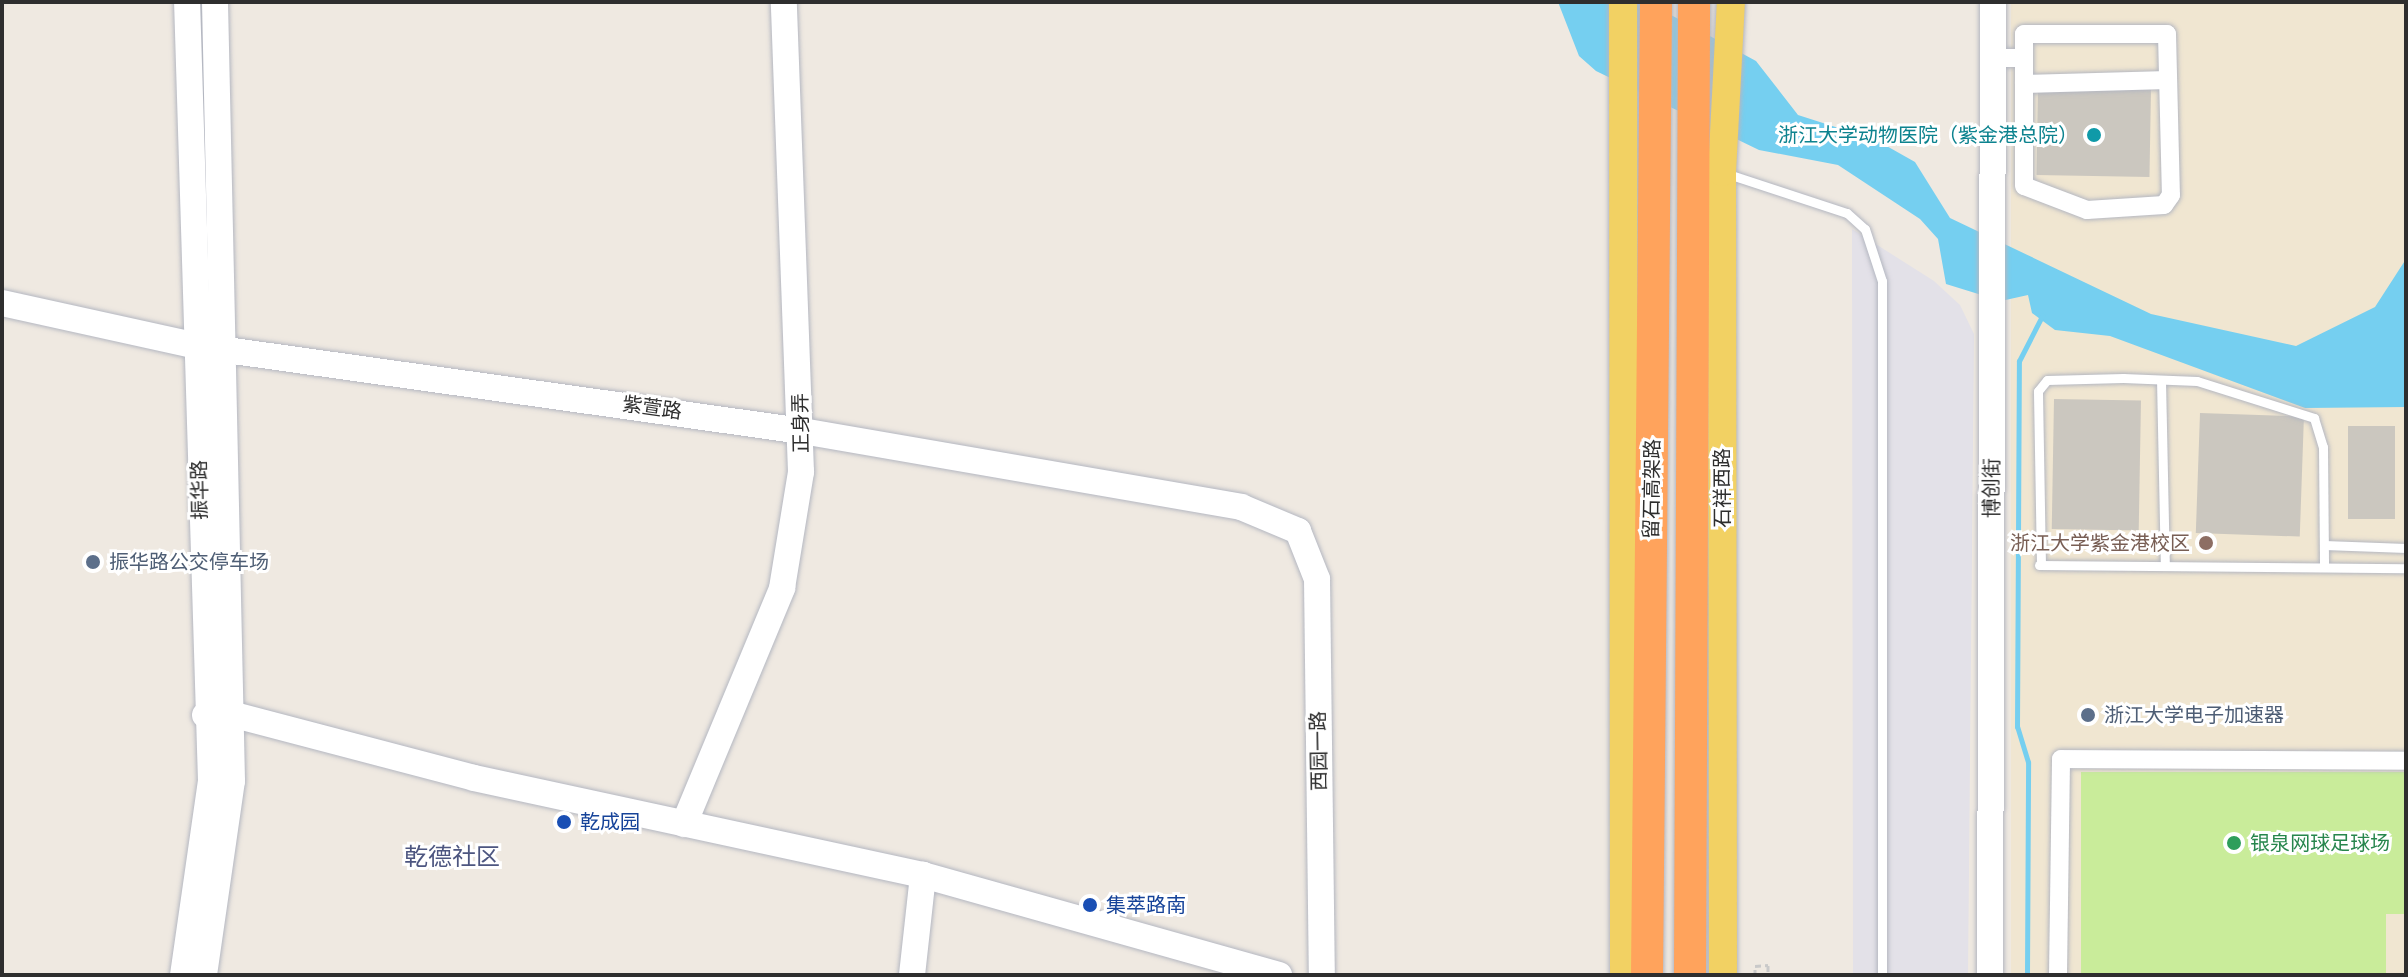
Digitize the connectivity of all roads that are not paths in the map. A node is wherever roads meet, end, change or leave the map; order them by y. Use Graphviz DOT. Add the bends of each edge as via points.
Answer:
graph roads {
  1 [pos="187,2"];
  2 [pos="215,2"];
  3 [pos="784,2"];
  4 [pos="1623,2"];
  5 [pos="1656,2"];
  6 [pos="1694,2"];
  7 [pos="1993,2"];
  8 [pos="1730,10"];
  9 [pos="1993,58"];
  10 [pos="2024,58"];
  11 [pos="2168,80"];
  12 [pos="2024,84"];
  13 [pos="1724,161"];
  14 [pos="2,303"];
  15 [pos="198,346"];
  16 [pos="227,346"];
  17 [pos="2161,380"];
  18 [pos="802,431"];
  19 [pos="1298,531"];
  20 [pos="2324,545"];
  21 [pos="2406,548"];
  22 [pos="2165,566"];
  23 [pos="2324,567"];
  24 [pos="2406,568"];
  25 [pos="216,714"];
  26 [pos="2406,761"];
  27 [pos="684,824"];
  28 [pos="923,875"];
  29 [pos="183,975"];
  30 [pos="204,975"];
  31 [pos="912,975"];
  32 [pos="1279,975"];
  33 [pos="1322,975"];
  34 [pos="1624,975"];
  35 [pos="1647,975"];
  36 [pos="1690,975"];
  37 [pos="1723,975"];
  38 [pos="1882,975"];
  39 [pos="1990,975"];
  40 [pos="2058,975"];
  1 -- 15 [label="street, 振华路"];
  2 -- 16 [label="street, 振华路"];
  3 -- 18 [label="street, 正身弄"];
  4 -- 34 [label="main road"];
  5 -- 35 [label="highway, 留石高架路"];
  6 -- 36 [label="highway, 留石高架路"];
  7 -- 9 [label="street, 博创街"];
  8 -- 13 [label="main road, 石祥西路"];
  9 -- 10 [label="street"];
  9 -- 39 [label="street, 博创街"];
  10 -- 11 [label="street" via="2024,34 2167,34"];
  10 -- 12 [label="street"];
  11 -- 12 [label="street"];
  11 -- 12 [label="street" via="2171,195 2155,211 2087,210 2024,186"];
  13 -- 37 [label="main road, 石祥西路"];
  13 -- 38 [label="lane" via="1847,213 1865,229 1882,281"];
  14 -- 15 [label="street, 紫萱路"];
  15 -- 16 [label="street, 紫萱路"];
  15 -- 25 [label="street, 振华路"];
  16 -- 18 [label="street, 紫萱路"];
  16 -- 25 [label="street, 振华路"];
  17 -- 20 [label="lane" via="2197,381 2314,418 2323,447"];
  17 -- 22 [label="lane"];
  17 -- 22 [label="lane" via="2068,378 2047,380 2038,391 2038,565"];
  18 -- 19 [label="street, 紫萱路" via="1241,507"];
  18 -- 27 [label="street, 正身弄" via="782,588"];
  19 -- 33 [label="street, 西园一路" via="1317,579"];
  20 -- 21 [label="lane"];
  20 -- 23 [label="lane"];
  22 -- 23 [label="lane"];
  23 -- 24 [label="lane"];
  25 -- 27 [label="street"];
  25 -- 29 [label="street, 振华路"];
  25 -- 30 [label="street, 振华路" via="232,781"];
  26 -- 40 [label="street" via="2061,759"];
  27 -- 28 [label="street"];
  28 -- 31 [label="street"];
  28 -- 32 [label="street"];
}
